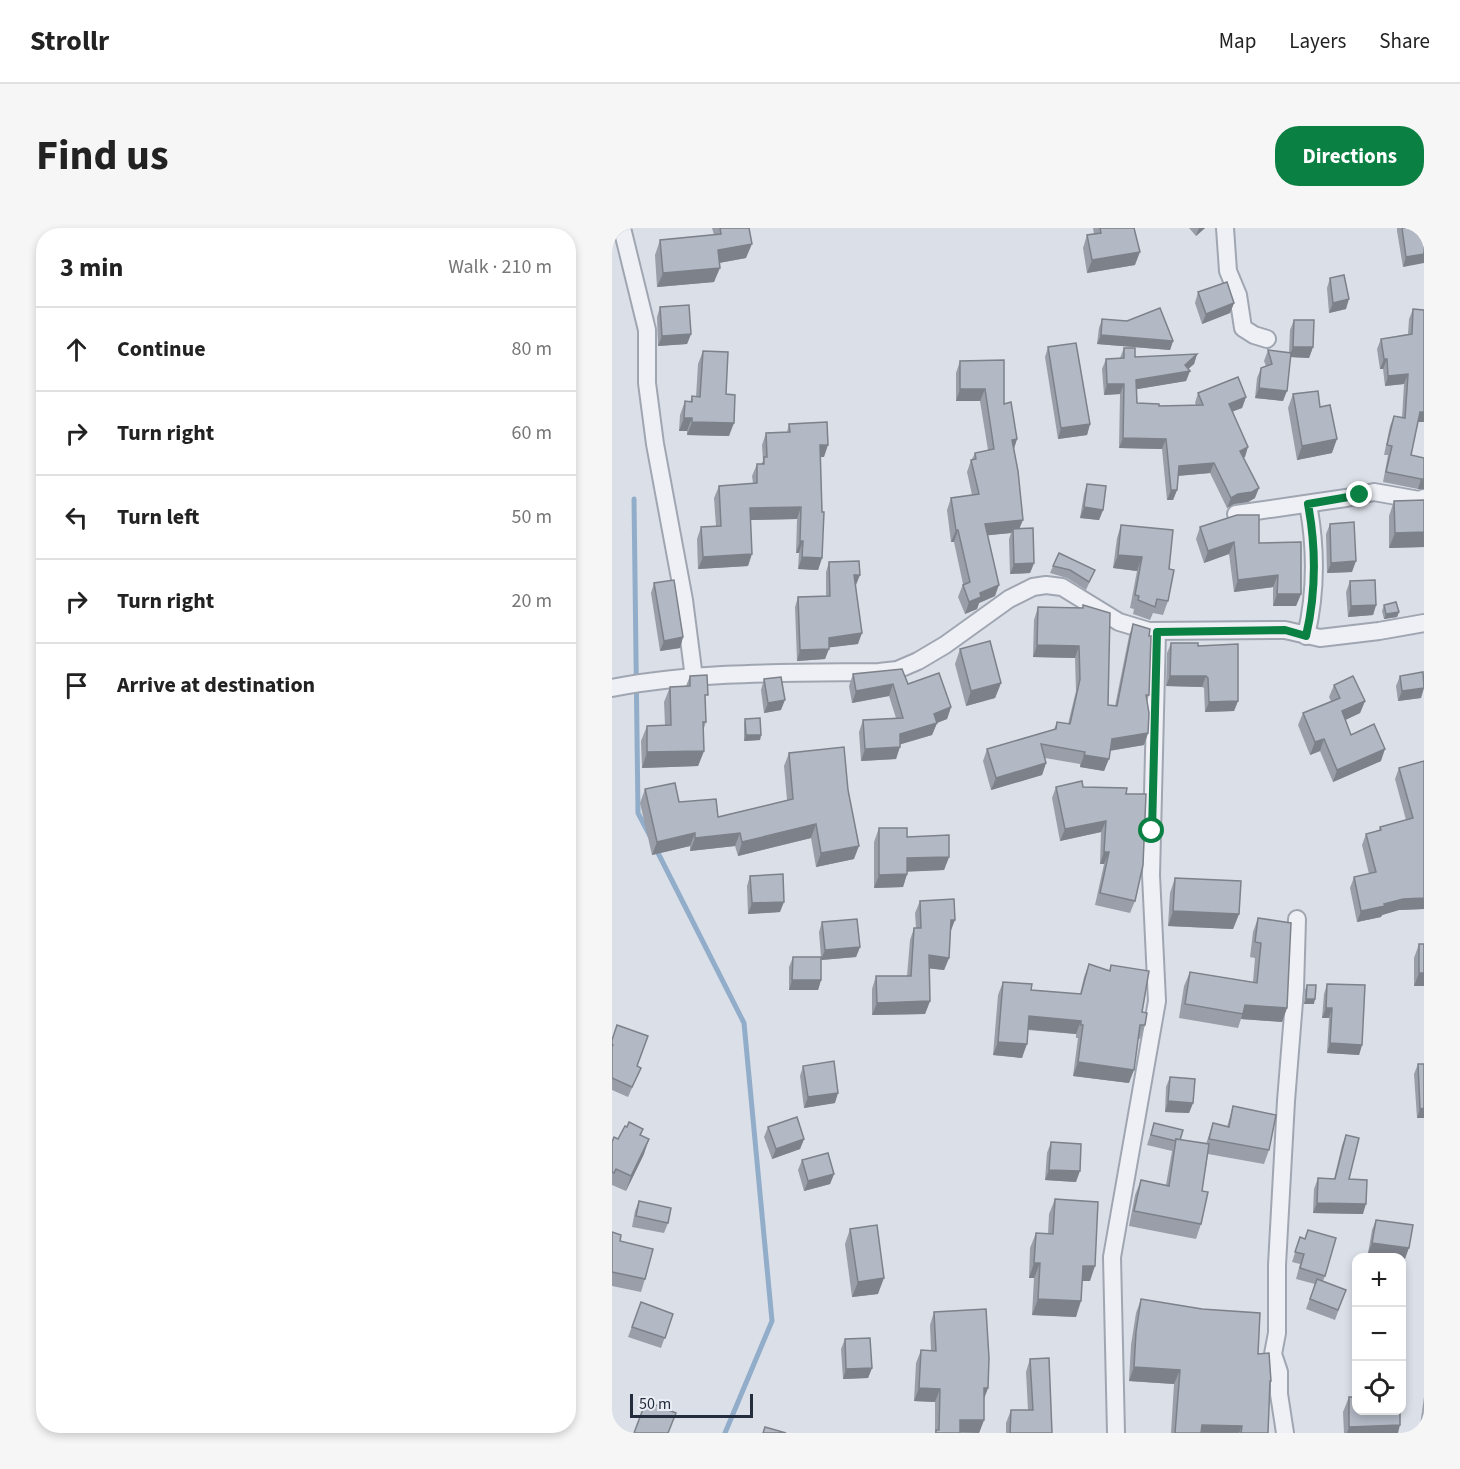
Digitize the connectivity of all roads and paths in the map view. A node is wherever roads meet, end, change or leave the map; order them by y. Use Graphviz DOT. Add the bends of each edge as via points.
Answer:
graph roads {
  1 [pos="622,228"];
  2 [pos="1225,228"];
  3 [pos="1267,339"];
  4 [pos="1424,498"];
  5 [pos="1308,504"];
  6 [pos="1236,514"];
  7 [pos="1424,623"];
  8 [pos="1157,632"];
  9 [pos="1306,636"];
  10 [pos="694,678"];
  11 [pos="612,688"];
  12 [pos="1297,919"];
  13 [pos="1116,1433"];
  14 [pos="1285,1433"];
  1 -- 10 [label="street" via="647,330 647,383 655,444"];
  2 -- 3 [label="street" via="1227,264 1238,295 1243,328"];
  4 -- 5 [label="street" via="1374,492"];
  5 -- 6 [label="street"];
  5 -- 9 [label="street" via="1315,543"];
  7 -- 9 [label="street" via="1332,637"];
  8 -- 9 [label="street" via="1285,630"];
  8 -- 10 [label="street" via="1119,622 1062,587 1046,585 1009,599 945,645 897,670"];
  8 -- 13 [label="street" via="1151,875 1157,1001 1112,1257"];
  10 -- 11 [label="street"];
  12 -- 14 [label="street" via="1273,1354 1279,1372"];
}
